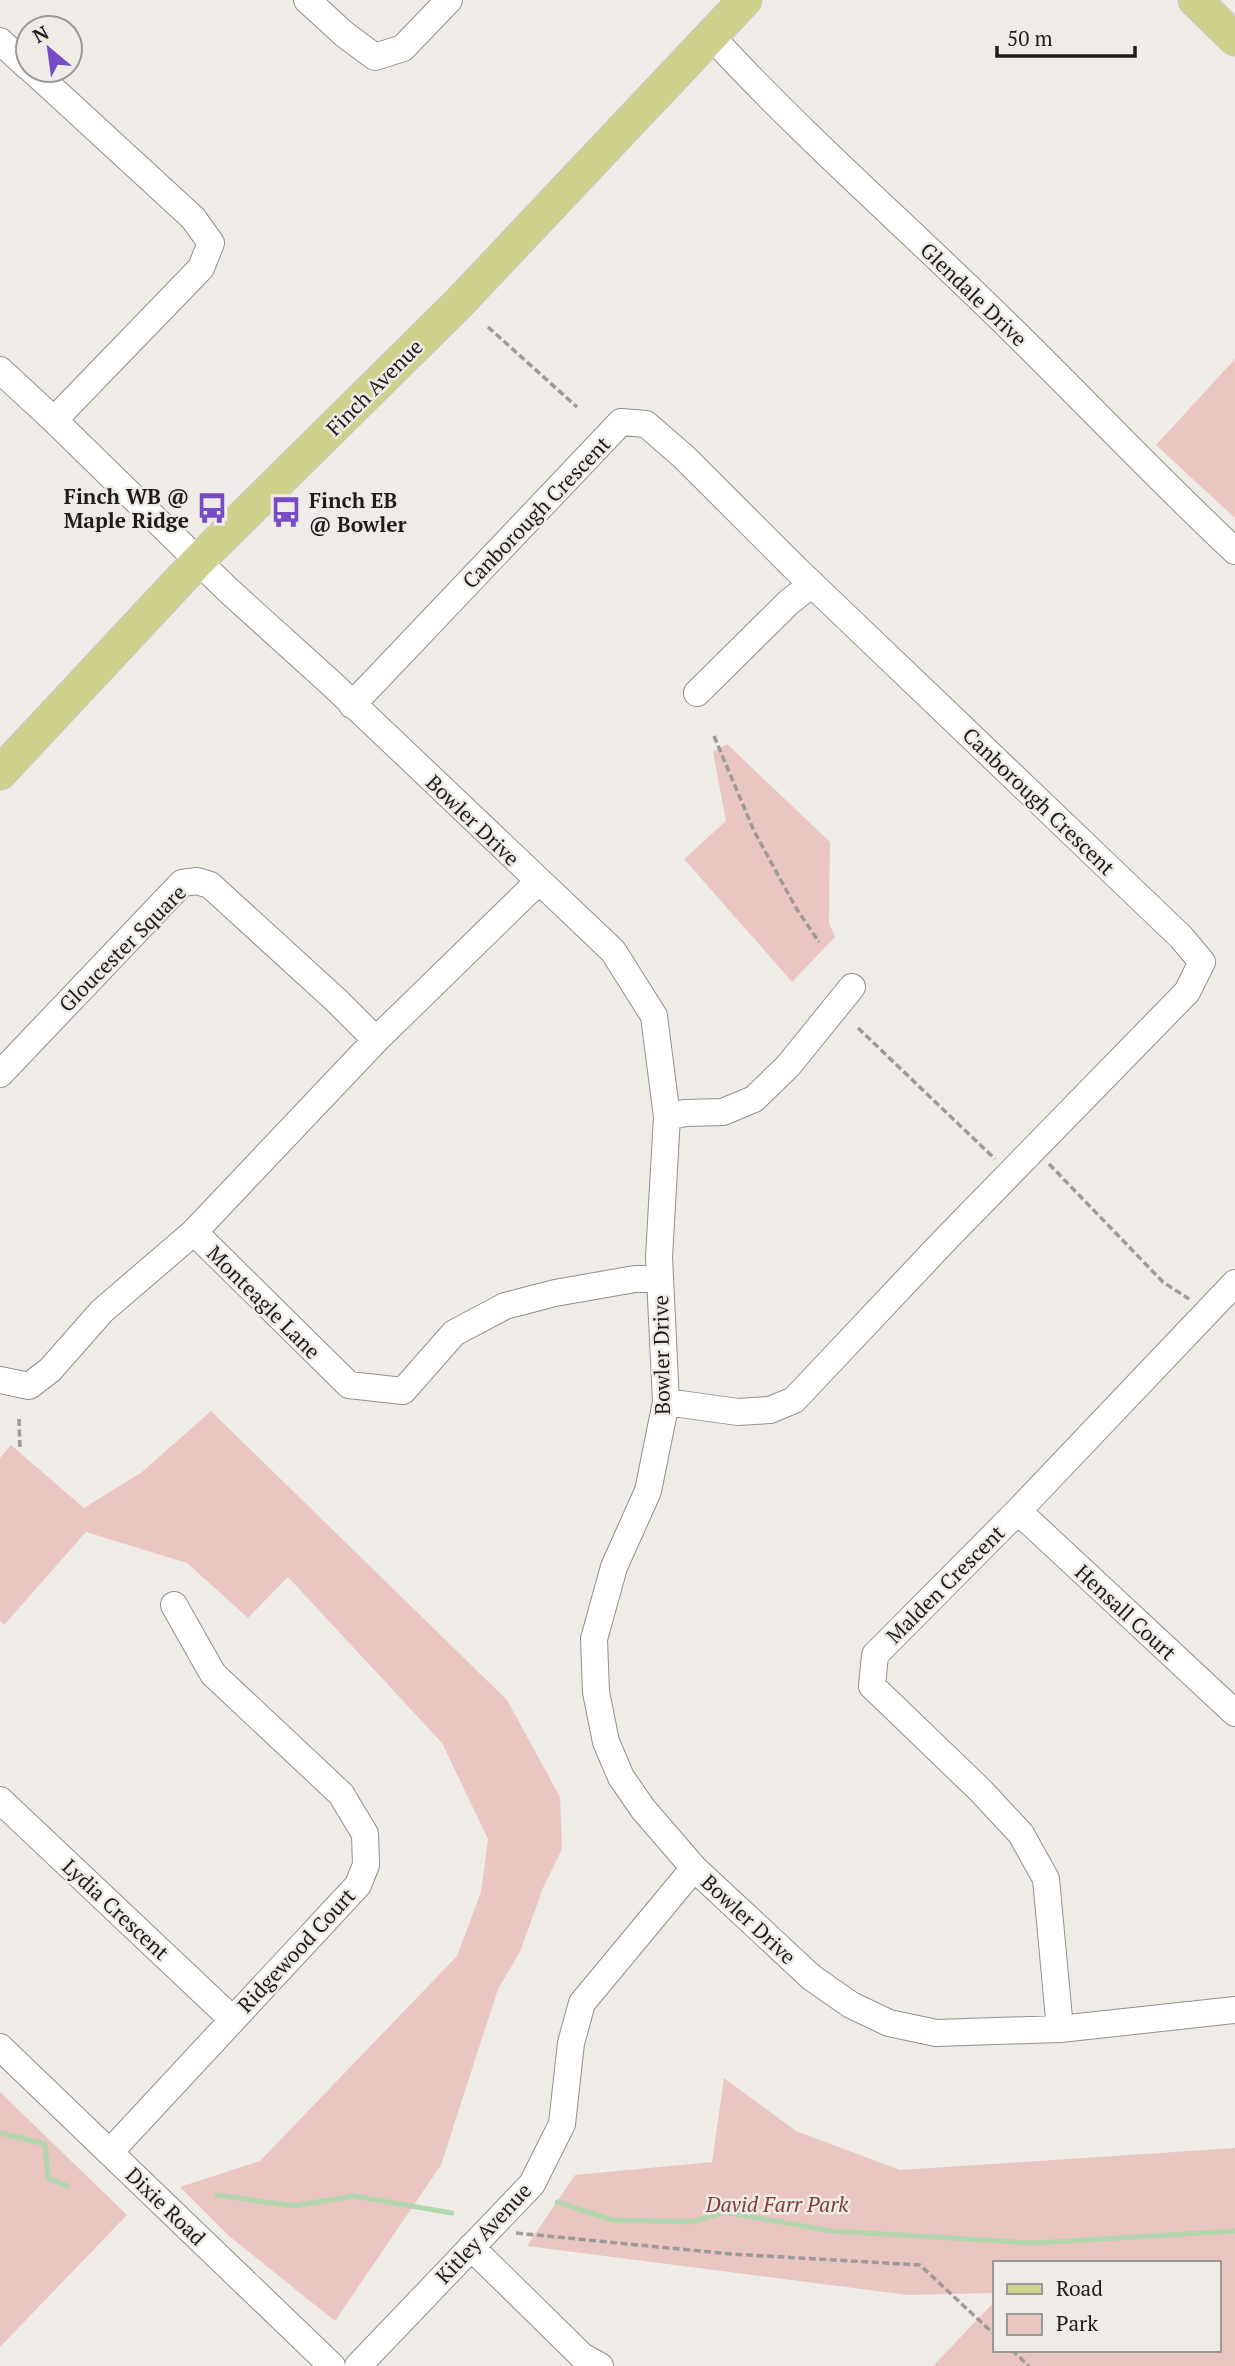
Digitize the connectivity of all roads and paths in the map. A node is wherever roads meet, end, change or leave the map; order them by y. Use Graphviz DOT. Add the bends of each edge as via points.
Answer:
graph roads {
  1 [pos="307,0"];
  2 [pos="449,0"];
  3 [pos="745,0"];
  4 [pos="1195,0"];
  5 [pos="712,37"];
  6 [pos="1235,39"];
  7 [pos="0,41"];
  8 [pos="14,54"];
  9 [pos="47,84"];
  10 [pos="488,327"];
  11 [pos="0,370"];
  12 [pos="576,407"];
  13 [pos="54,420"];
  14 [pos="1235,551"];
  15 [pos="198,561"];
  16 [pos="811,584"];
  17 [pos="696,694"];
  18 [pos="352,705"];
  19 [pos="714,736"];
  20 [pos="0,773"];
  21 [pos="539,881"];
  22 [pos="819,942"];
  23 [pos="852,987"];
  24 [pos="858,1028"];
  25 [pos="376,1040"];
  26 [pos="0,1074"];
  27 [pos="667,1117"];
  28 [pos="1035,1149"];
  29 [pos="1011,1175"];
  30 [pos="194,1232"];
  31 [pos="659,1279"];
  32 [pos="1235,1283"];
  33 [pos="1209,1310"];
  34 [pos="0,1380"];
  35 [pos="666,1402"];
  36 [pos="19,1419"];
  37 [pos="20,1449"];
  38 [pos="1018,1511"];
  39 [pos="174,1605"];
  40 [pos="1235,1713"];
  41 [pos="0,1800"];
  42 [pos="694,1868"];
  43 [pos="1235,2010"];
  44 [pos="232,2019"];
  45 [pos="1060,2029"];
  46 [pos="0,2047"];
  47 [pos="110,2152"];
  48 [pos="514,2233"];
  49 [pos="471,2247"];
  50 [pos="993,2333"];
  51 [pos="1014,2352"];
  52 [pos="332,2366"];
  53 [pos="358,2366"];
  54 [pos="600,2366"];
  55 [pos="1029,2366"];
  1 -- 2 [label="street" via="375,57 403,48"];
  3 -- 5 [label="main road, Finch Avenue"];
  4 -- 6 [label="main road"];
  5 -- 14 [label="street, Glendale Drive"];
  5 -- 15 [label="main road, Finch Avenue" via="458,304"];
  7 -- 8 [label="street"];
  9 -- 13 [label="street" via="193,218 211,243 201,268"];
  10 -- 12 [label="path"];
  11 -- 13 [label="street, Bowler Drive"];
  13 -- 15 [label="street, Bowler Drive"];
  15 -- 18 [label="street, Bowler Drive"];
  15 -- 20 [label="main road, Finch Avenue"];
  16 -- 17 [label="street"];
  16 -- 18 [label="street, Canborough Crescent" via="646,424 621,422"];
  16 -- 28 [label="street, Canborough Crescent" via="1202,962 1187,992"];
  18 -- 21 [label="street, Bowler Drive"];
  19 -- 22 [label="path" via="754,831"];
  21 -- 25 [label="street, Monteagle Lane"];
  21 -- 27 [label="street, Bowler Drive" via="613,951 654,1016"];
  23 -- 27 [label="street" via="788,1066 754,1099 723,1112"];
  24 -- 29 [label="path"];
  25 -- 26 [label="street, Gloucester Square" via="210,884 197,881 182,883"];
  25 -- 30 [label="street, Monteagle Lane"];
  27 -- 31 [label="street, Bowler Drive"];
  28 -- 29 [label="street, Canborough Crescent"];
  28 -- 33 [label="path" via="1163,1282"];
  29 -- 35 [label="street, Canborough Crescent" via="794,1400 770,1410 738,1412"];
  30 -- 31 [label="street, Monteagle Lane" via="349,1385 403,1391 454,1334 505,1306 555,1293"];
  30 -- 34 [label="street" via="102,1311 40,1378 29,1386"];
  31 -- 35 [label="street, Bowler Drive"];
  32 -- 33 [label="street, Malden Crescent"];
  33 -- 38 [label="street, Malden Crescent"];
  35 -- 42 [label="street, Bowler Drive" via="648,1491 614,1567 594,1639 596,1692 606,1742 621,1777"];
  36 -- 37 [label="path"];
  38 -- 40 [label="street, Hensall Court"];
  38 -- 45 [label="street, Malden Crescent" via="875,1655 872,1686 1021,1834 1046,1879"];
  39 -- 44 [label="street, Ridgewood Court" via="213,1674 341,1794 365,1834 366,1865 358,1885"];
  41 -- 44 [label="street, Lydia Crescent"];
  42 -- 45 [label="street, Bowler Drive" via="811,1977 851,2005 889,2023 936,2033"];
  42 -- 49 [label="street, Kitley Avenue" via="582,2003 571,2043 562,2124 532,2184"];
  43 -- 45 [label="street, Bowler Drive"];
  44 -- 47 [label="street, Ridgewood Court"];
  46 -- 47 [label="street, Dixie Road"];
  47 -- 52 [label="street, Dixie Road"];
  48 -- 50 [label="path" via="731,2254 920,2265"];
  49 -- 53 [label="street, Kitley Avenue"];
  49 -- 54 [label="street" via="582,2356"];
  51 -- 55 [label="path"];
}
